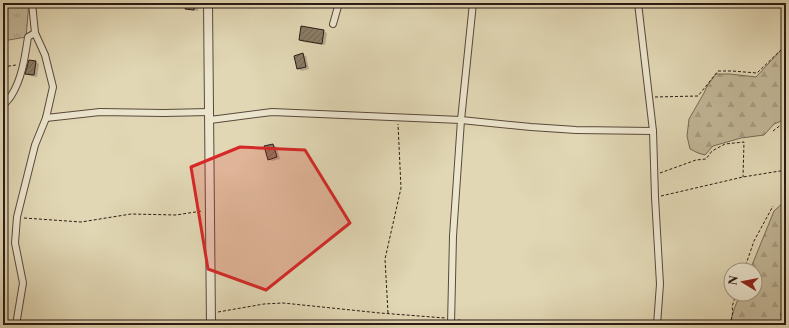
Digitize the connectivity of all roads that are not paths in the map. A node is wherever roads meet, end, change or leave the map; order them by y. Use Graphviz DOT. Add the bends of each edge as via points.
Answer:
graph roads {
  1 [pos="32,3"];
  2 [pos="208,3"];
  3 [pos="339,3"];
  4 [pos="473,3"];
  5 [pos="638,3"];
  6 [pos="333,24"];
  7 [pos="35,34"];
  8 [pos="3,106"];
  9 [pos="209,116"];
  10 [pos="46,118"];
  11 [pos="460,120"];
  12 [pos="653,132"];
  13 [pos="451,322"];
  14 [pos="16,325"];
  15 [pos="211,325"];
  16 [pos="657,325"];
  1 -- 7 [label="street"];
  2 -- 9 [label="street"];
  3 -- 6 [label="street"];
  4 -- 11 [label="street"];
  5 -- 12 [label="street"];
  7 -- 8 [label="street" via="28,37 19,80 11,97"];
  7 -- 10 [label="street" via="45,55 53,87"];
  9 -- 10 [label="street" via="100,112"];
  9 -- 11 [label="street" via="272,112"];
  9 -- 15 [label="street"];
  10 -- 14 [label="street" via="35,145 17,217 15,243 23,284"];
  11 -- 12 [label="street" via="576,130"];
  11 -- 13 [label="street"];
  12 -- 16 [label="street" via="660,284"];
}
